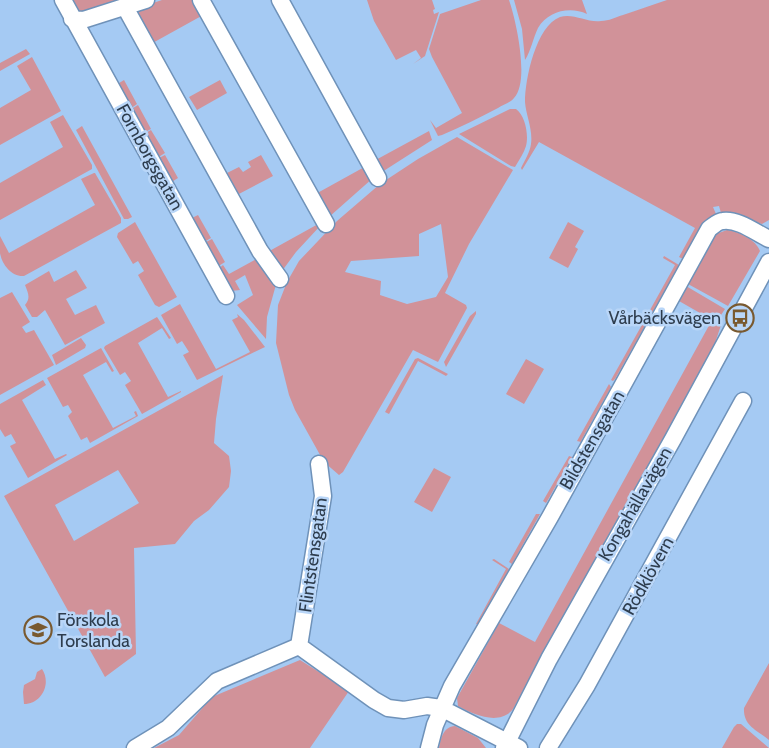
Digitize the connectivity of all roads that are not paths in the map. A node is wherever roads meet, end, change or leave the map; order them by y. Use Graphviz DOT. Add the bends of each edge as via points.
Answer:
graph roads {
  1 [pos="63,0"];
  2 [pos="146,0"];
  3 [pos="201,0"];
  4 [pos="280,0"];
  5 [pos="125,7"];
  6 [pos="72,19"];
  7 [pos="378,178"];
  8 [pos="326,224"];
  9 [pos="769,239"];
  10 [pos="769,262"];
  11 [pos="280,279"];
  12 [pos="226,296"];
  13 [pos="743,401"];
  14 [pos="319,464"];
  15 [pos="299,646"];
  16 [pos="441,708"];
  17 [pos="510,746"];
  18 [pos="135,748"];
  19 [pos="429,748"];
  20 [pos="548,748"];
  1 -- 6 [label="street, Fornborgsgatan"];
  2 -- 5 [label="street"];
  3 -- 8 [label="street"];
  4 -- 7 [label="street"];
  5 -- 6 [label="street" via="83,20"];
  5 -- 11 [label="street" via="260,251"];
  6 -- 12 [label="street, Fornborgsgatan"];
  9 -- 16 [label="street, Bildstensgatan" via="740,224 724,220 709,229"];
  10 -- 17 [label="street, Kongahällavägen" via="549,659"];
  13 -- 20 [label="street, Rödklövern" via="587,685"];
  14 -- 15 [label="street, Flintstensgatan" via="323,496"];
  15 -- 16 [label="street" via="388,708"];
  15 -- 18 [label="street" via="218,682 168,728"];
  16 -- 17 [label="street"];
  16 -- 19 [label="street"];
}
